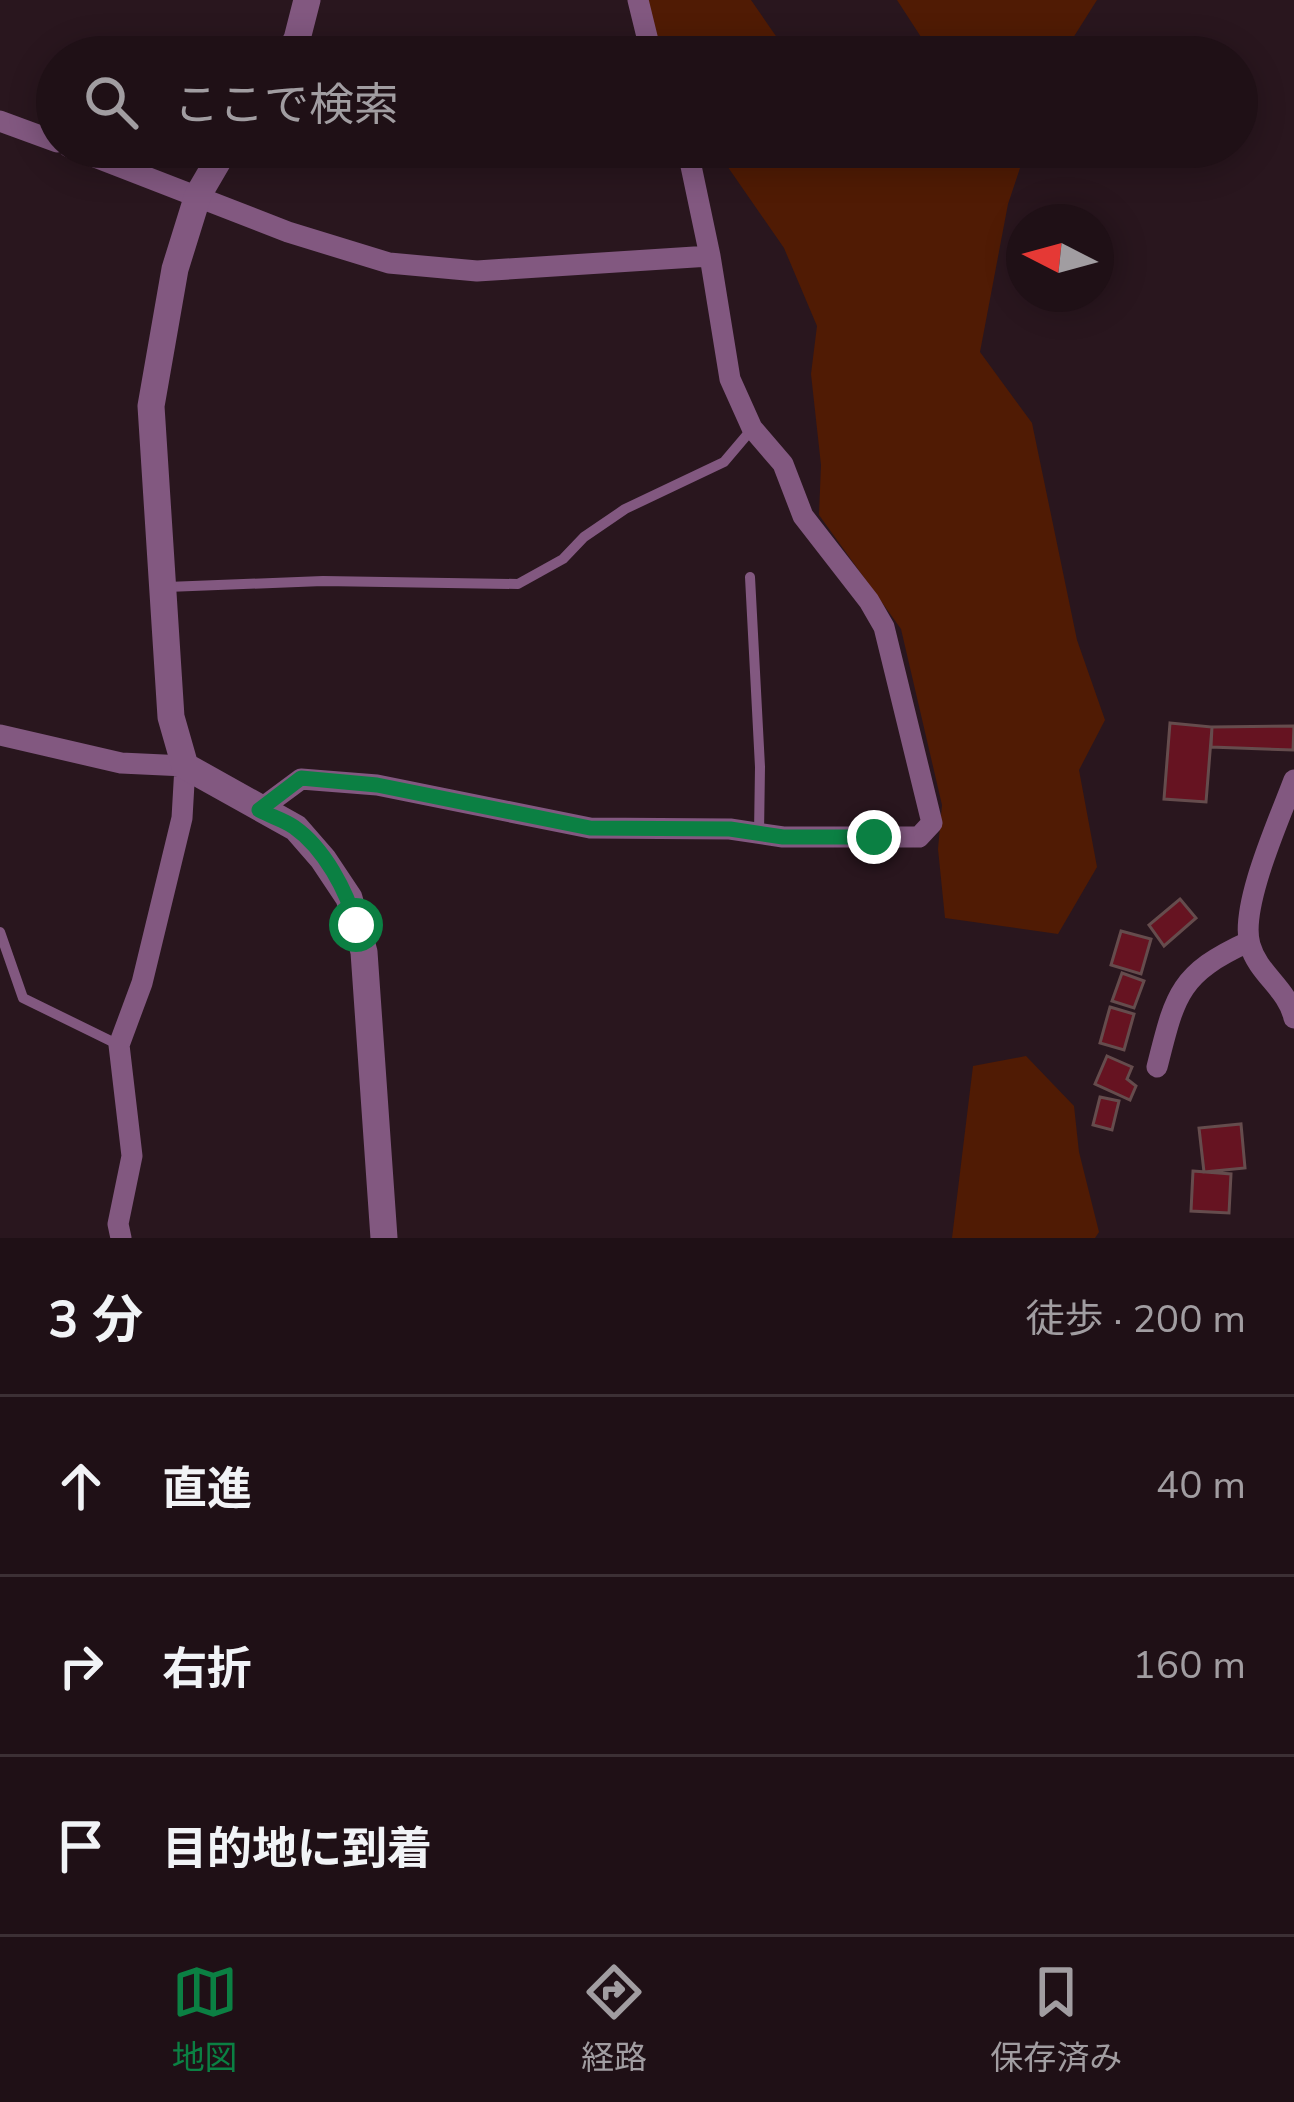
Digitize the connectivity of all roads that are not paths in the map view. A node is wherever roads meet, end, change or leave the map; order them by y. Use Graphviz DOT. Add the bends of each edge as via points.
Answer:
graph roads {
  1 [pos="307,0"];
  2 [pos="638,0"];
  3 [pos="298,36"];
  4 [pos="647,36"];
  5 [pos="0,121"];
  6 [pos="36,134"];
  7 [pos="124,168"];
  8 [pos="214,168"];
  9 [pos="691,168"];
  10 [pos="198,196"];
  11 [pos="710,256"];
  12 [pos="752,428"];
  13 [pos="750,578"];
  14 [pos="164,587"];
  15 [pos="0,735"];
  16 [pos="185,766"];
  17 [pos="1294,780"];
  18 [pos="259,810"];
  19 [pos="759,833"];
  20 [pos="0,932"];
  21 [pos="1248,942"];
  22 [pos="1294,1018"];
  23 [pos="119,1045"];
  24 [pos="1157,1067"];
  25 [pos="121,1238"];
  26 [pos="384,1238"];
  1 -- 3 [label="street"];
  2 -- 4 [label="street"];
  5 -- 6 [label="street"];
  7 -- 10 [label="street"];
  8 -- 10 [label="street"];
  9 -- 11 [label="street"];
  10 -- 11 [label="street" via="389,263 476,272"];
  10 -- 14 [label="street" via="151,406"];
  11 -- 12 [label="street" via="730,379"];
  12 -- 14 [label="lane" via="724,462 625,509 518,584"];
  12 -- 19 [label="street" via="783,464 803,517 884,627 932,823 920,837"];
  13 -- 19 [label="lane"];
  14 -- 16 [label="street" via="172,717"];
  15 -- 16 [label="street" via="121,763"];
  16 -- 18 [label="street"];
  16 -- 23 [label="street" via="178,838"];
  17 -- 21 [label="street" via="1255,888"];
  18 -- 19 [label="street" via="301,778 377,785 590,828"];
  18 -- 26 [label="street" via="296,828 349,898 364,952"];
  20 -- 23 [label="lane" via="23,998"];
  21 -- 22 [label="street"];
  21 -- 24 [label="street" via="1192,974 1172,1010"];
  23 -- 25 [label="street" via="131,1156"];
}
